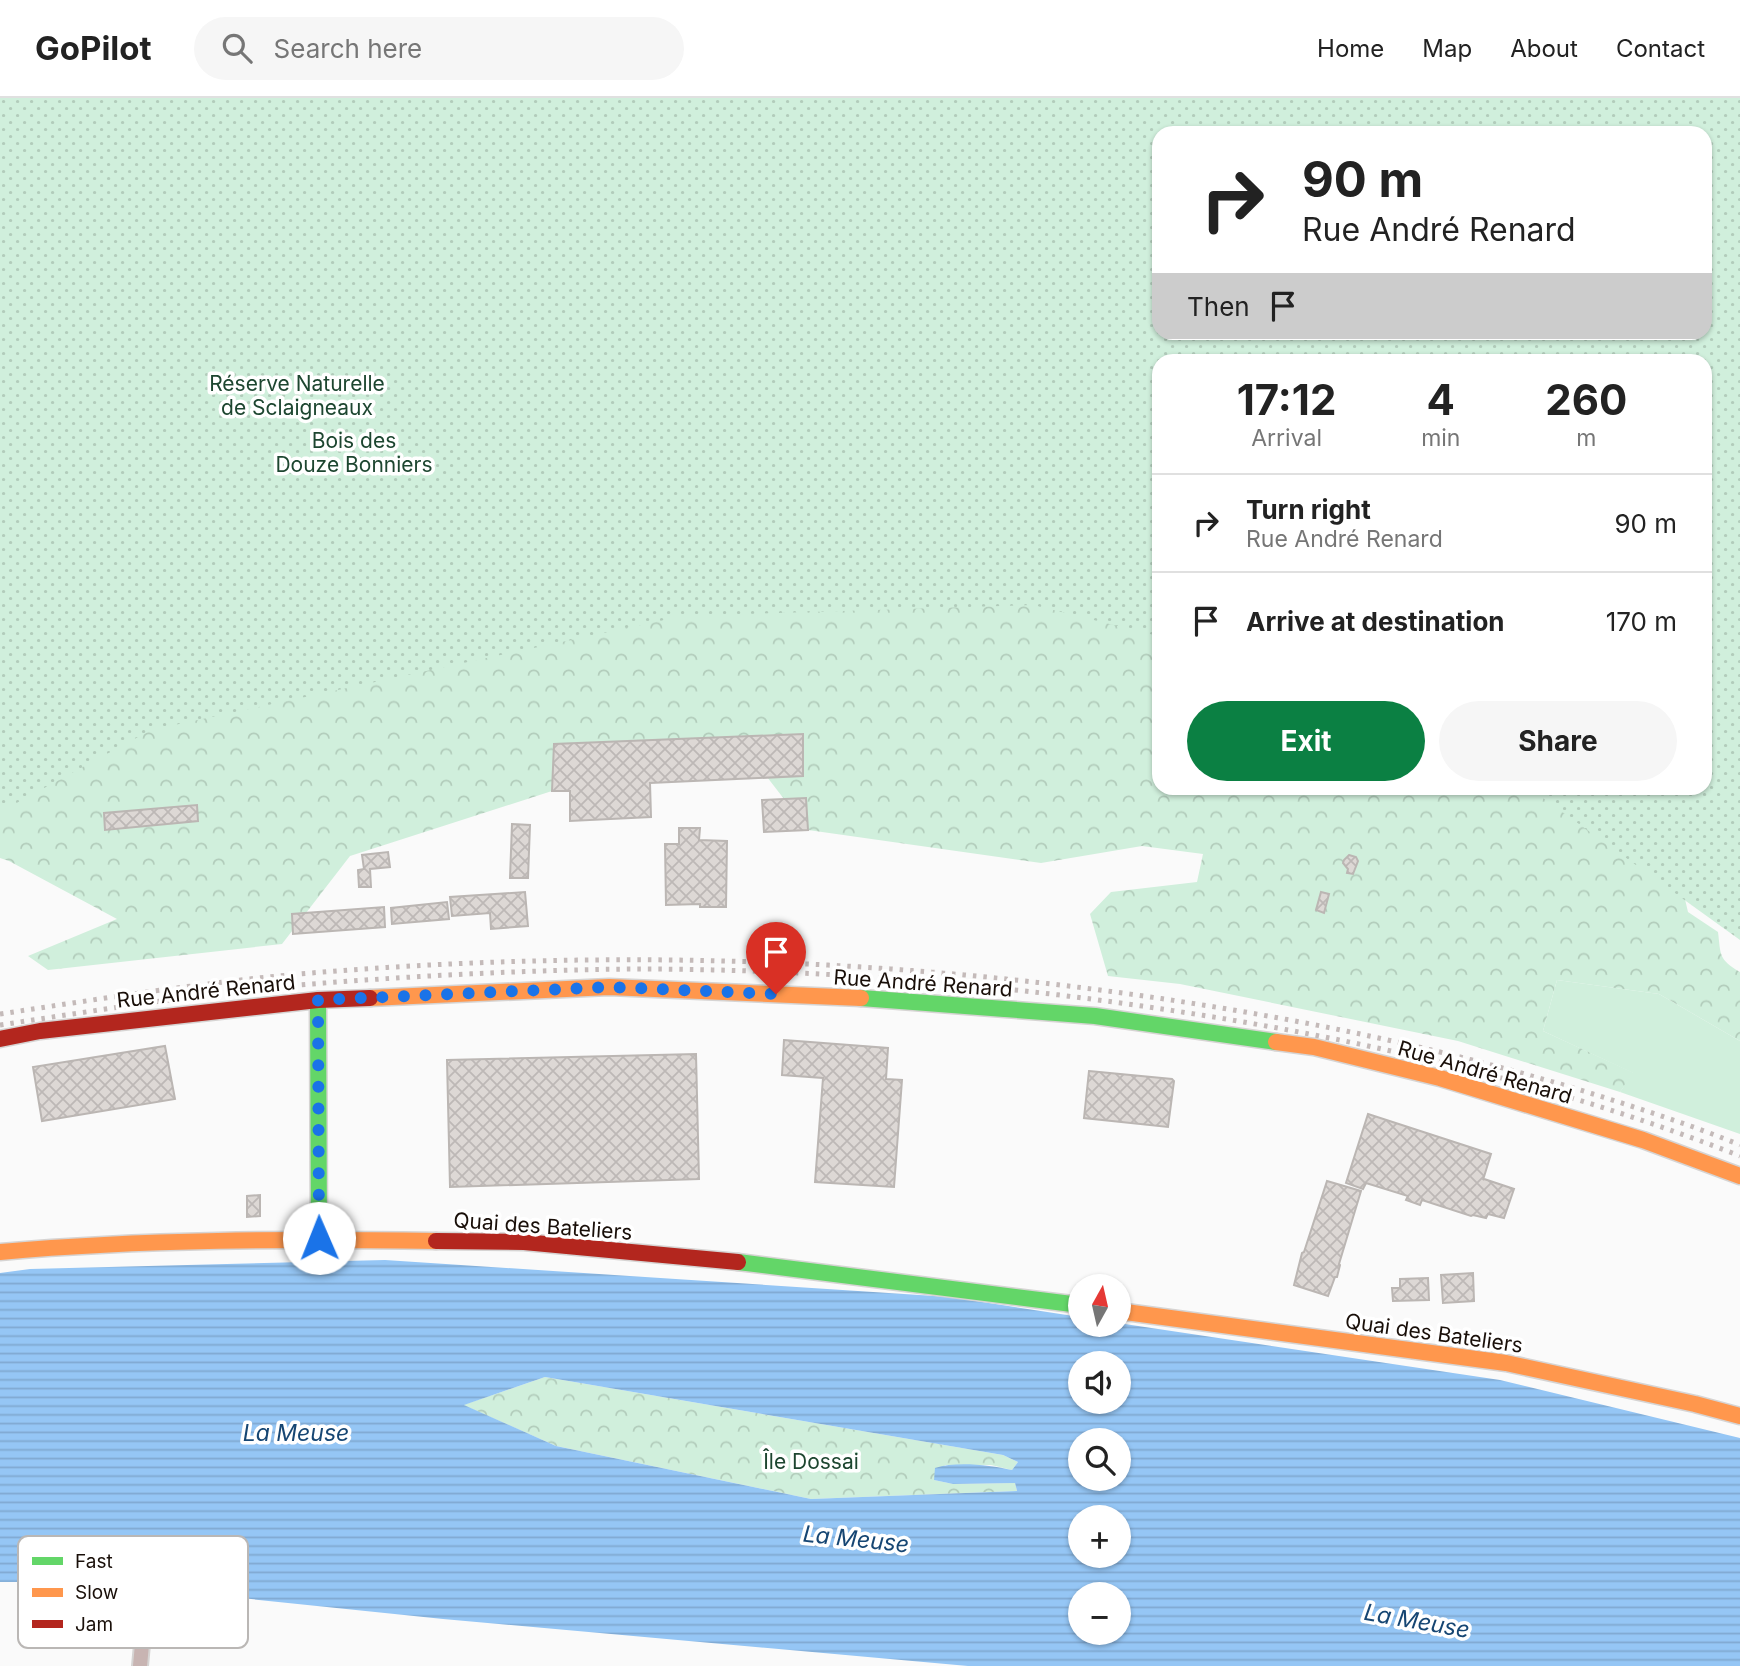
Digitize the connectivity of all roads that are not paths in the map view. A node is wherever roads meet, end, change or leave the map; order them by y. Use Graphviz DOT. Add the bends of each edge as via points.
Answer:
graph roads {
  1 [pos="318,1000"];
  2 [pos="0,1039"];
  3 [pos="1740,1176"];
  4 [pos="319,1238"];
  5 [pos="0,1252"];
  6 [pos="1068,1304"];
  7 [pos="1131,1313"];
  8 [pos="1740,1416"];
  9 [pos="142,1648"];
  10 [pos="141,1666"];
  1 -- 2 [label="street, Rue André Renard"];
  1 -- 3 [label="street, Rue André Renard" via="609,987 859,998 1095,1016 1314,1047 1440,1078 1643,1140"];
  1 -- 4 [label="street"];
  4 -- 5 [label="street, Quai des Bateliers" via="78,1245"];
  4 -- 6 [label="street, Quai des Bateliers" via="524,1242 735,1262"];
  7 -- 8 [label="street, Quai des Bateliers" via="1506,1363"];
  9 -- 10 [label="street"];
}
